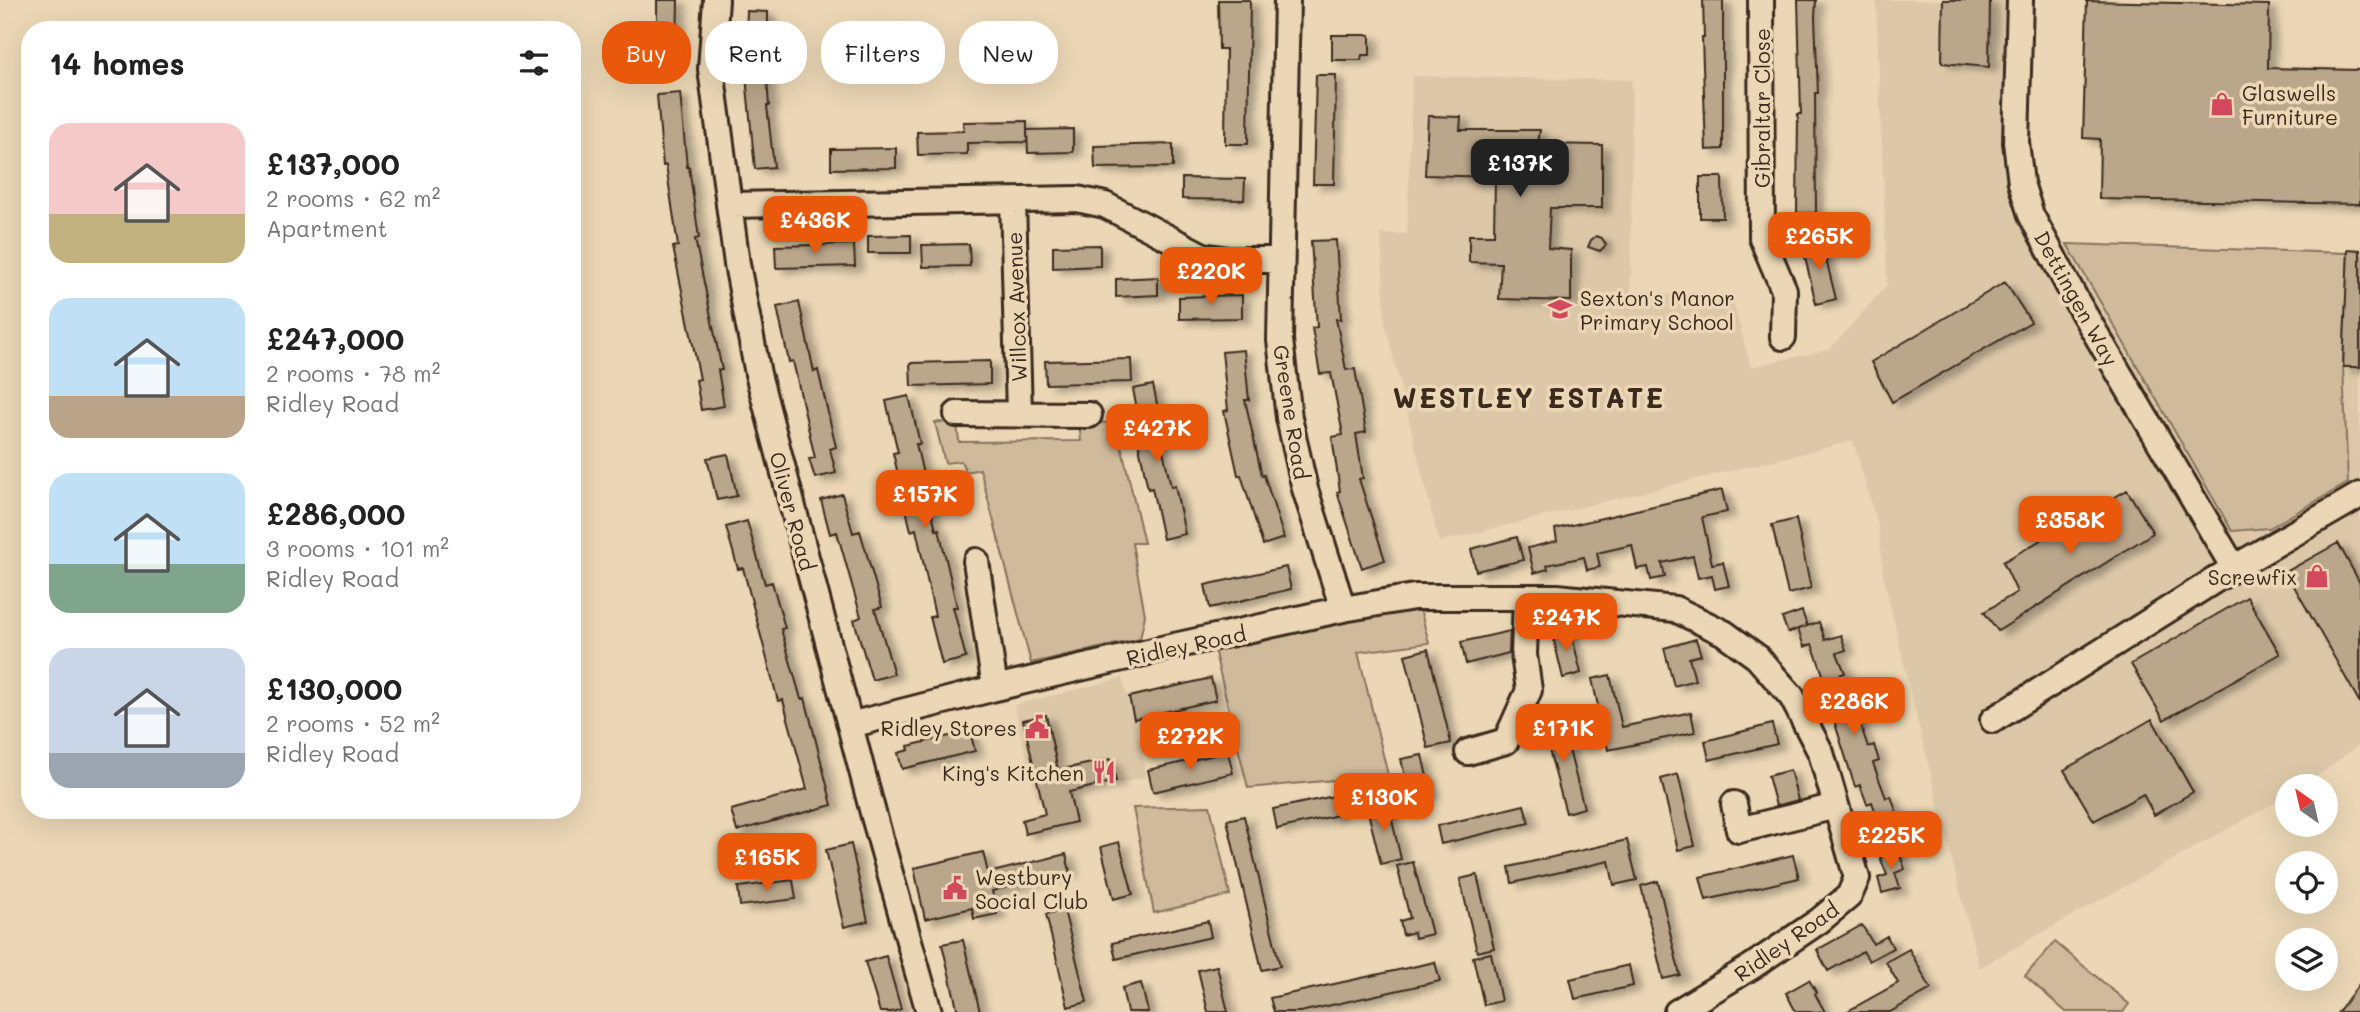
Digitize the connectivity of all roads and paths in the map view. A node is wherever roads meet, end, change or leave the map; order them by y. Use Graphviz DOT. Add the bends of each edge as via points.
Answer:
graph roads {
  1 [pos="716,0"];
  2 [pos="1287,0"];
  3 [pos="1761,0"];
  4 [pos="2020,0"];
  5 [pos="1013,201"];
  6 [pos="729,205"];
  7 [pos="1280,260"];
  8 [pos="1783,337"];
  9 [pos="1019,413"];
  10 [pos="957,414"];
  11 [pos="1089,415"];
  12 [pos="2360,495"];
  13 [pos="976,561"];
  14 [pos="2234,568"];
  15 [pos="1526,597"];
  16 [pos="1343,609"];
  17 [pos="995,688"];
  18 [pos="1993,720"];
  19 [pos="850,725"];
  20 [pos="1468,752"];
  21 [pos="1734,804"];
  22 [pos="1836,806"];
  23 [pos="929,1012"];
  24 [pos="1677,1012"];
  1 -- 6 [label="street, Oliver Road" via="712,69"];
  2 -- 7 [label="street, Greene Road"];
  3 -- 8 [label="street, Gibraltar Close" via="1762,238 1784,290"];
  4 -- 14 [label="street, Dettingen Way" via="2016,142 2031,215"];
  5 -- 6 [label="street, Willcox Avenue"];
  5 -- 7 [label="street, Willcox Avenue" via="1077,199 1105,205 1203,256"];
  5 -- 9 [label="street, Willcox Avenue"];
  6 -- 19 [label="street, Oliver Road" via="765,404"];
  7 -- 16 [label="street, Greene Road" via="1280,340 1289,418 1305,489"];
  9 -- 10 [label="street, Willcox Avenue"];
  9 -- 11 [label="street, Willcox Avenue"];
  12 -- 14 [label="street"];
  13 -- 17 [label="street"];
  14 -- 18 [label="street"];
  15 -- 16 [label="street, Ridley Road" via="1414,597"];
  15 -- 20 [label="street" via="1524,655 1529,690 1506,741"];
  15 -- 22 [label="street, Ridley Road" via="1675,609 1724,633 1757,657 1792,697 1821,753"];
  16 -- 17 [label="street, Ridley Road"];
  17 -- 19 [label="street, Ridley Road"];
  19 -- 23 [label="street, Oliver Road"];
  21 -- 22 [label="street" via="1740,830"];
  22 -- 24 [label="street, Ridley Road" via="1857,878 1849,896 1798,935"];
}
